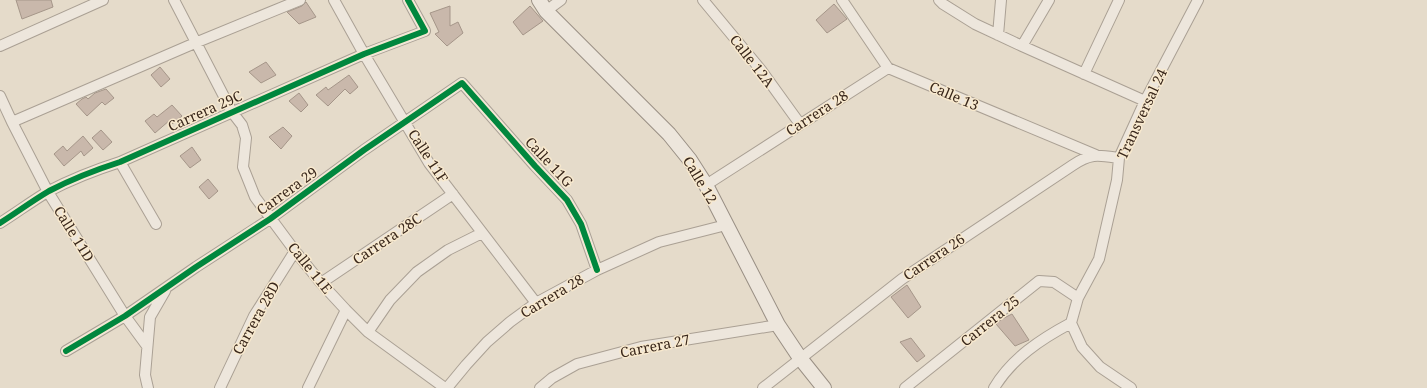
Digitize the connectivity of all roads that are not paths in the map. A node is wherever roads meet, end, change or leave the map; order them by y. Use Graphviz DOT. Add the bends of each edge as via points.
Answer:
graph roads {
  1 [pos="103,0"];
  2 [pos="174,0"];
  3 [pos="300,0"];
  4 [pos="334,0"];
  5 [pos="408,0"];
  6 [pos="561,0"];
  7 [pos="703,0"];
  8 [pos="842,0"];
  9 [pos="1001,0"];
  10 [pos="1049,0"];
  11 [pos="1119,0"];
  12 [pos="1198,0"];
  13 [pos="942,1"];
  14 [pos="542,5"];
  15 [pos="998,35"];
  16 [pos="195,43"];
  17 [pos="0,46"];
  18 [pos="1022,46"];
  19 [pos="364,54"];
  20 [pos="888,68"];
  21 [pos="1084,74"];
  22 [pos="462,83"];
  23 [pos="0,96"];
  24 [pos="1145,101"];
  25 [pos="232,112"];
  26 [pos="12,122"];
  27 [pos="405,122"];
  28 [pos="800,124"];
  29 [pos="1096,155"];
  30 [pos="1119,158"];
  31 [pos="120,162"];
  32 [pos="706,185"];
  33 [pos="48,192"];
  34 [pos="453,194"];
  35 [pos="270,219"];
  36 [pos="0,223"];
  37 [pos="156,224"];
  38 [pos="726,225"];
  39 [pos="482,233"];
  40 [pos="295,251"];
  41 [pos="597,270"];
  42 [pos="321,284"];
  43 [pos="169,286"];
  44 [pos="1078,298"];
  45 [pos="536,303"];
  46 [pos="346,310"];
  47 [pos="125,316"];
  48 [pos="1071,323"];
  49 [pos="778,326"];
  50 [pos="368,332"];
  51 [pos="147,346"];
  52 [pos="66,351"];
  53 [pos="800,358"];
  54 [pos="148,388"];
  55 [pos="220,388"];
  56 [pos="308,388"];
  57 [pos="446,388"];
  58 [pos="540,388"];
  59 [pos="763,388"];
  60 [pos="824,388"];
  61 [pos="905,388"];
  62 [pos="994,388"];
  63 [pos="1131,388"];
  1 -- 17 [label="street"];
  2 -- 16 [label="street, Calle 11E"];
  3 -- 16 [label="street"];
  4 -- 19 [label="street, Calle 11F"];
  5 -- 19 [label="street, Carrera 29C" via="424,31"];
  6 -- 14 [label="street"];
  7 -- 28 [label="street, Calle 12A" via="761,70"];
  8 -- 20 [label="street"];
  9 -- 15 [label="street"];
  10 -- 18 [label="street"];
  11 -- 21 [label="street"];
  12 -- 24 [label="street, Transversal 24"];
  13 -- 15 [label="street" via="975,24"];
  14 -- 32 [label="street, Calle 12" via="669,134"];
  15 -- 18 [label="street"];
  16 -- 25 [label="street, Calle 11E"];
  16 -- 26 [label="street"];
  18 -- 21 [label="street"];
  19 -- 25 [label="street, Carrera 29C"];
  19 -- 27 [label="street, Calle 11F"];
  20 -- 28 [label="street, Carrera 28"];
  20 -- 29 [label="street, Calle 13"];
  21 -- 24 [label="street"];
  22 -- 27 [label="street, Carrera 29"];
  22 -- 41 [label="street, Calle 11G" via="567,200 581,224"];
  23 -- 26 [label="street, Calle 11D"];
  24 -- 30 [label="street, Transversal 24"];
  25 -- 31 [label="street, Carrera 29C"];
  25 -- 35 [label="street, Calle 11E" via="242,125 246,138 243,167 255,197"];
  26 -- 33 [label="street, Calle 11D"];
  27 -- 34 [label="street, Calle 11F" via="429,163"];
  27 -- 35 [label="street, Carrera 29"];
  28 -- 32 [label="street, Carrera 28"];
  29 -- 30 [label="street, Carrera 26"];
  29 -- 53 [label="street, Carrera 26" via="1077,162 902,279"];
  30 -- 44 [label="street, Transversal 24" via="1117,180 1098,258"];
  31 -- 33 [label="street, Carrera 29C" via="95,170"];
  31 -- 37 [label="street"];
  32 -- 38 [label="street, Calle 12"];
  33 -- 36 [label="street, Carrera 29C"];
  33 -- 47 [label="street, Calle 11D"];
  34 -- 39 [label="street, Calle 11F"];
  34 -- 42 [label="street, Carrera 28C"];
  35 -- 40 [label="street, Calle 11E"];
  35 -- 43 [label="street, Carrera 29"];
  38 -- 41 [label="street, Carrera 28" via="659,242"];
  38 -- 49 [label="street, Calle 12"];
  39 -- 45 [label="street, Calle 11F"];
  39 -- 50 [label="street" via="448,250 417,272 390,300"];
  40 -- 42 [label="street, Calle 11E"];
  40 -- 55 [label="street, Carrera 28D" via="254,316"];
  41 -- 45 [label="street, Carrera 28"];
  42 -- 46 [label="street, Calle 11E"];
  43 -- 47 [label="street, Carrera 29"];
  43 -- 51 [label="street, Carrera 29" via="150,316"];
  44 -- 48 [label="street, Transversal 24"];
  44 -- 61 [label="street, Carrera 25" via="1054,282 1039,281"];
  45 -- 57 [label="street, Carrera 28" via="487,342"];
  46 -- 50 [label="street, Calle 11E"];
  46 -- 56 [label="street"];
  47 -- 51 [label="street, Calle 11D"];
  47 -- 52 [label="street, Carrera 29"];
  48 -- 62 [label="street" via="1046,336 1002,375"];
  48 -- 63 [label="street" via="1082,347 1100,367"];
  49 -- 53 [label="street, Calle 12"];
  49 -- 58 [label="street, Carrera 27" via="641,347 577,364"];
  50 -- 57 [label="street, Calle 11E"];
  51 -- 54 [label="street, Carrera 29" via="145,375"];
  53 -- 59 [label="street, Carrera 26"];
  53 -- 60 [label="street, Calle 12"];
}
